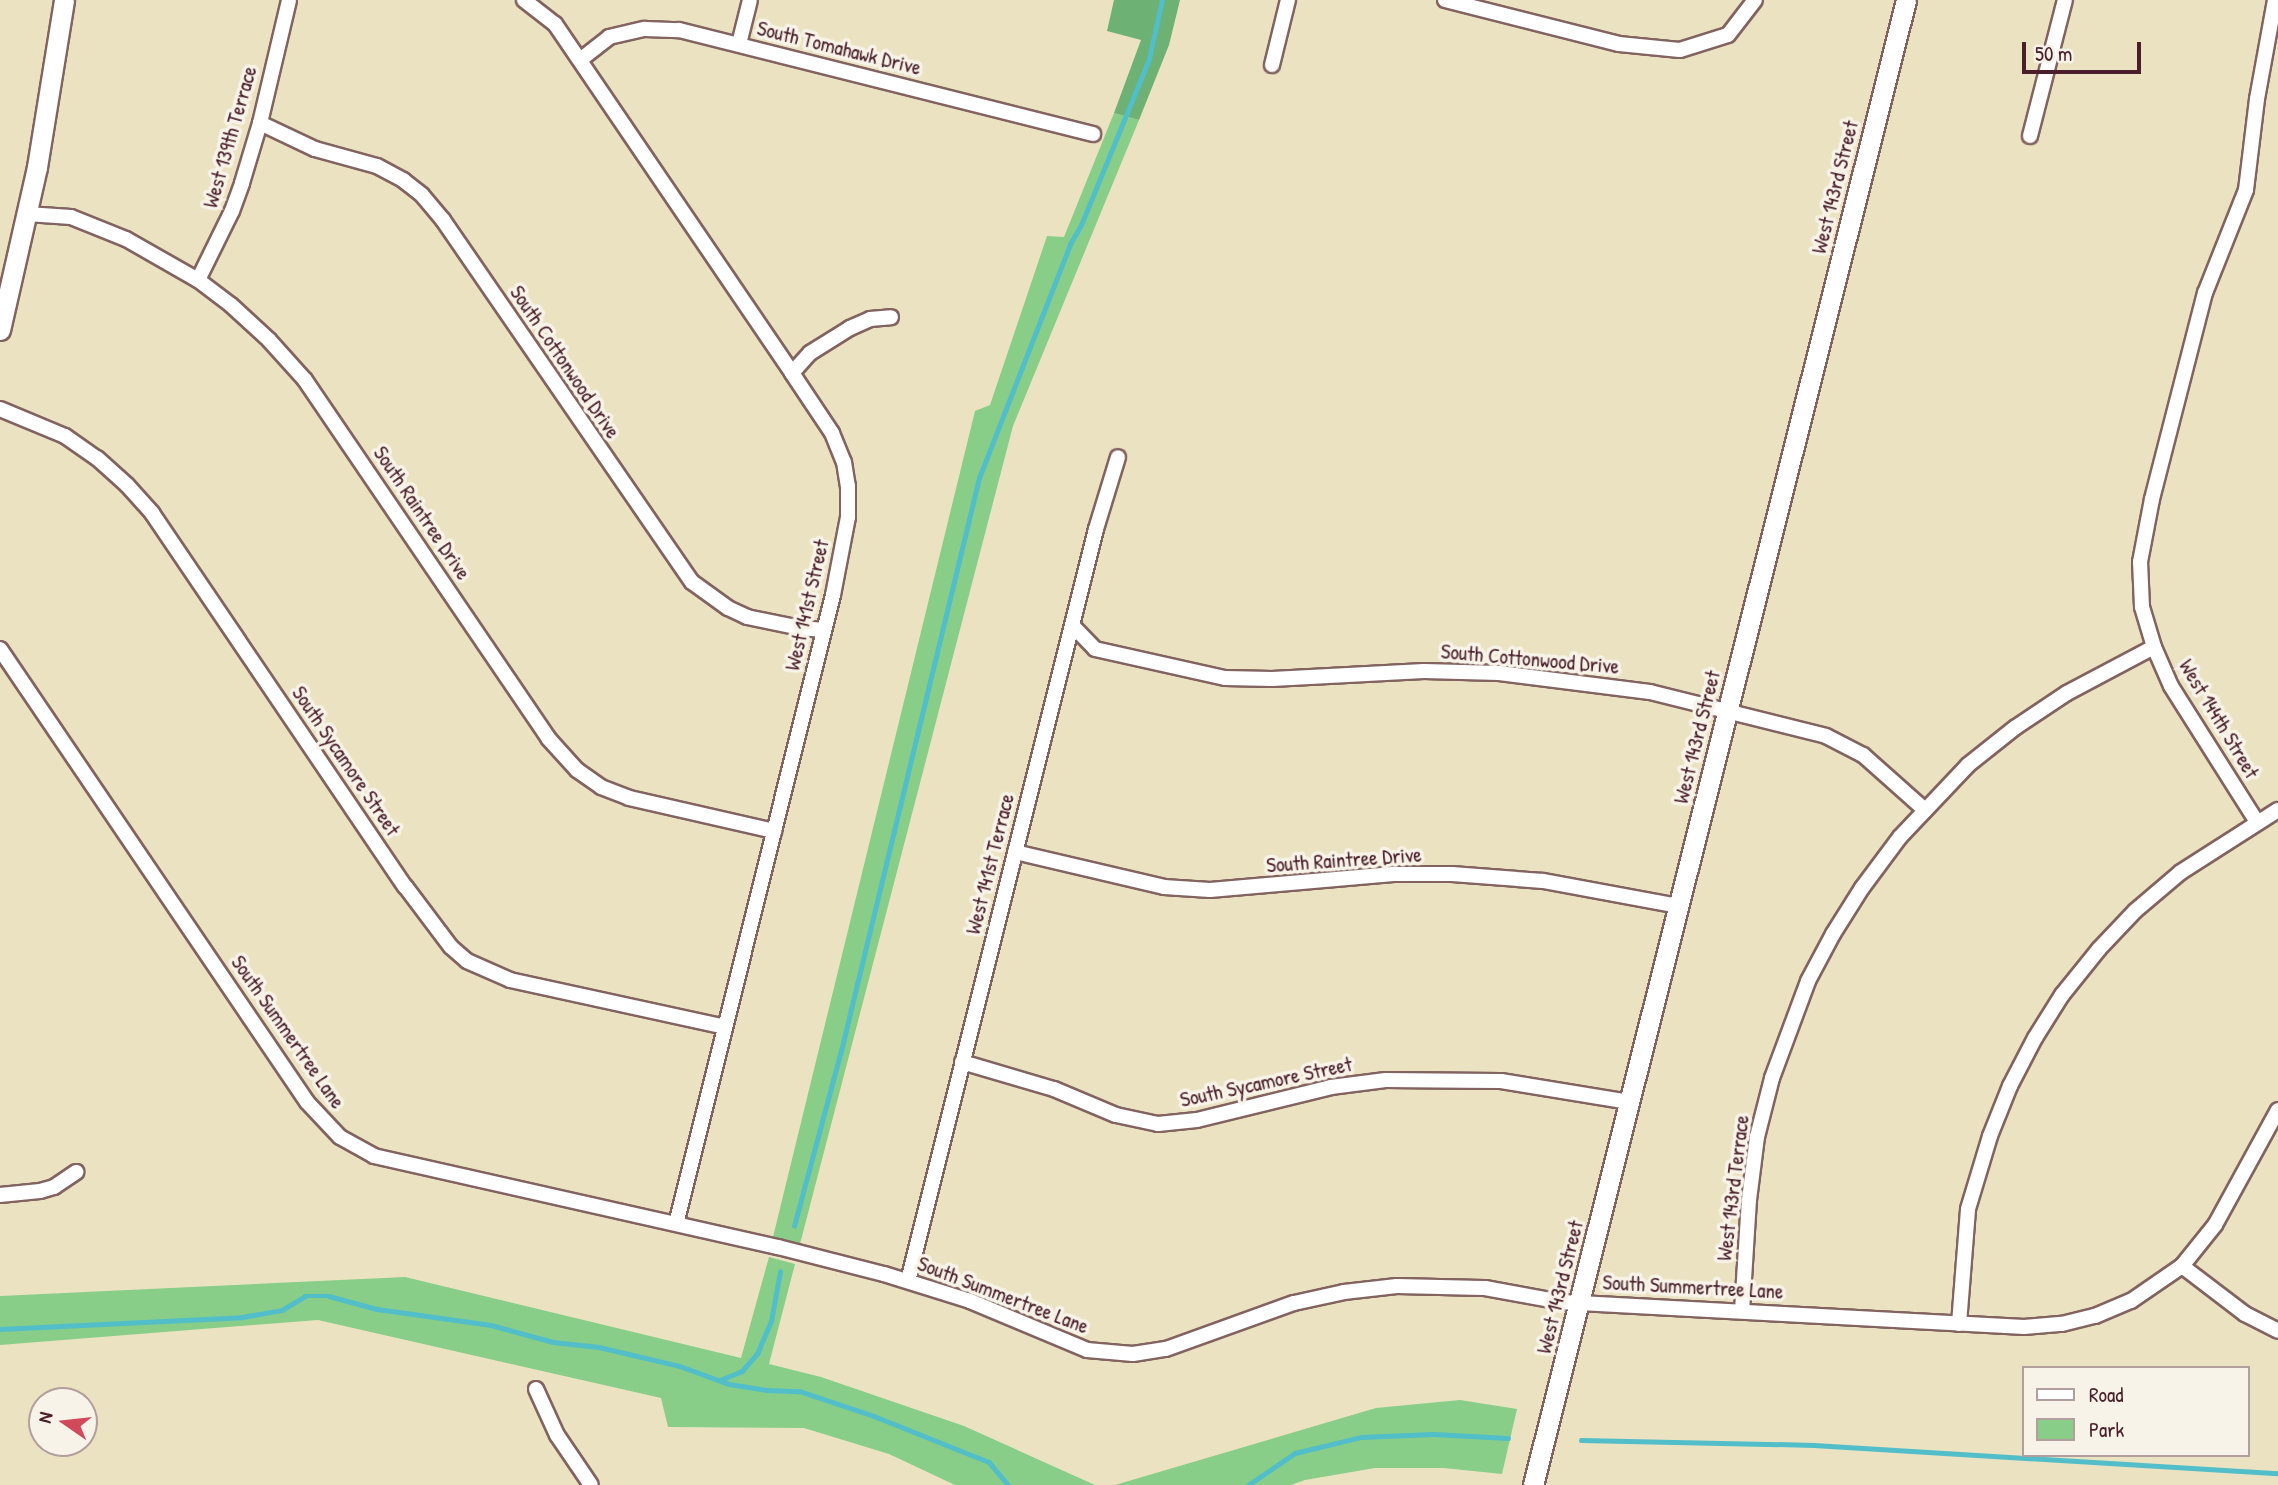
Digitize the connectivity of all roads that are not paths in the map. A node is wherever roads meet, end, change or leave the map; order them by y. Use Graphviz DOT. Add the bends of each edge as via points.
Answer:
graph roads {
  1 [pos="64,0"];
  2 [pos="289,0"];
  3 [pos="524,0"];
  4 [pos="750,0"];
  5 [pos="1288,0"];
  6 [pos="1445,0"];
  7 [pos="1755,0"];
  8 [pos="1906,0"];
  9 [pos="2066,0"];
  10 [pos="2275,0"];
  11 [pos="739,44"];
  12 [pos="580,60"];
  13 [pos="1272,65"];
  14 [pos="260,123"];
  15 [pos="1093,134"];
  16 [pos="2030,136"];
  17 [pos="27,214"];
  18 [pos="198,280"];
  19 [pos="891,317"];
  20 [pos="0,330"];
  21 [pos="792,373"];
  22 [pos="0,409"];
  23 [pos="1118,457"];
  24 [pos="1072,625"];
  25 [pos="824,630"];
  26 [pos="2154,647"];
  27 [pos="0,649"];
  28 [pos="1727,710"];
  29 [pos="1925,810"];
  30 [pos="2278,810"];
  31 [pos="2257,822"];
  32 [pos="774,831"];
  33 [pos="1015,852"];
  34 [pos="1678,906"];
  35 [pos="725,1027"];
  36 [pos="962,1062"];
  37 [pos="1629,1102"];
  38 [pos="2278,1110"];
  39 [pos="76,1172"];
  40 [pos="0,1195"];
  41 [pos="676,1224"];
  42 [pos="2182,1266"];
  43 [pos="908,1281"];
  44 [pos="1580,1302"];
  45 [pos="1742,1311"];
  46 [pos="1959,1324"];
  47 [pos="2278,1331"];
  48 [pos="536,1389"];
  49 [pos="592,1485"];
  50 [pos="1533,1485"];
  1 -- 17 [label="street"];
  2 -- 14 [label="street, West 139th Terrace"];
  3 -- 12 [label="street, West 141st Street" via="555,24"];
  4 -- 11 [label="street"];
  5 -- 13 [label="street"];
  6 -- 7 [label="street" via="1619,44 1679,50 1728,34"];
  8 -- 28 [label="street, West 143rd Street"];
  9 -- 16 [label="street"];
  10 -- 26 [label="street, West 144th Street" via="2246,190 2205,293 2144,535 2140,593"];
  11 -- 12 [label="street, South Tomahawk Drive" via="679,30 645,29 609,37"];
  11 -- 15 [label="street, South Tomahawk Drive"];
  12 -- 21 [label="street, West 141st Street"];
  14 -- 18 [label="street, West 139th Terrace" via="232,211"];
  14 -- 25 [label="street, South Cottonwood Drive" via="316,149 377,166 422,195 686,576 704,593 747,617"];
  17 -- 18 [label="street, South Raintree Drive" via="71,217 126,239"];
  17 -- 20 [label="street"];
  18 -- 32 [label="street, South Raintree Drive" via="269,340 305,380 548,738 576,770 629,799"];
  19 -- 21 [label="street" via="870,319 850,328 810,353"];
  21 -- 25 [label="street, West 141st Street" via="832,433 848,486 848,517"];
  22 -- 35 [label="street, South Sycamore Street" via="44,426 86,451 152,513 397,875 451,947 467,961 510,980"];
  23 -- 24 [label="street, West 141st Terrace"];
  24 -- 28 [label="street, South Cottonwood Drive" via="1095,649 1225,678 1499,673 1650,692"];
  24 -- 33 [label="street, West 141st Terrace"];
  25 -- 32 [label="street, West 141st Street"];
  26 -- 29 [label="street, West 143rd Terrace" via="2076,688 2016,727 1968,765"];
  26 -- 31 [label="street, West 144th Street" via="2171,686"];
  27 -- 41 [label="street, South Summertree Lane" via="307,1102 340,1137 374,1156"];
  28 -- 29 [label="street, South Cottonwood Drive" via="1817,733 1850,747"];
  28 -- 34 [label="street, West 143rd Street"];
  29 -- 45 [label="street, West 143rd Terrace" via="1875,868 1833,934 1788,1028 1757,1137"];
  30 -- 31 [label="street"];
  31 -- 46 [label="street" via="2181,872 2135,911 2062,995 2035,1038 1990,1136 1968,1209"];
  32 -- 35 [label="street, West 141st Street"];
  33 -- 34 [label="street, South Raintree Drive" via="1164,887 1237,889 1334,878 1452,874 1543,881"];
  33 -- 36 [label="street, West 141st Terrace"];
  34 -- 37 [label="street, West 143rd Street"];
  35 -- 41 [label="street, West 141st Street"];
  36 -- 37 [label="street, South Sycamore Street" via="1054,1089 1116,1115 1158,1124 1196,1120 1331,1087 1386,1080 1501,1081"];
  36 -- 43 [label="street, West 141st Terrace"];
  37 -- 44 [label="street, West 143rd Street"];
  38 -- 42 [label="street, South Summertree Lane" via="2215,1225"];
  39 -- 40 [label="street" via="54,1187"];
  41 -- 43 [label="street, South Summertree Lane"];
  42 -- 46 [label="street, South Summertree Lane" via="2131,1301 2095,1316 2024,1327"];
  42 -- 47 [label="street" via="2245,1314"];
  43 -- 44 [label="street, South Summertree Lane" via="970,1301 1072,1346 1117,1354 1176,1346 1294,1303 1383,1288 1471,1287"];
  44 -- 45 [label="street, South Summertree Lane"];
  44 -- 50 [label="street, West 143rd Street"];
  45 -- 46 [label="street, South Summertree Lane"];
  48 -- 49 [label="street" via="557,1435"];
}
